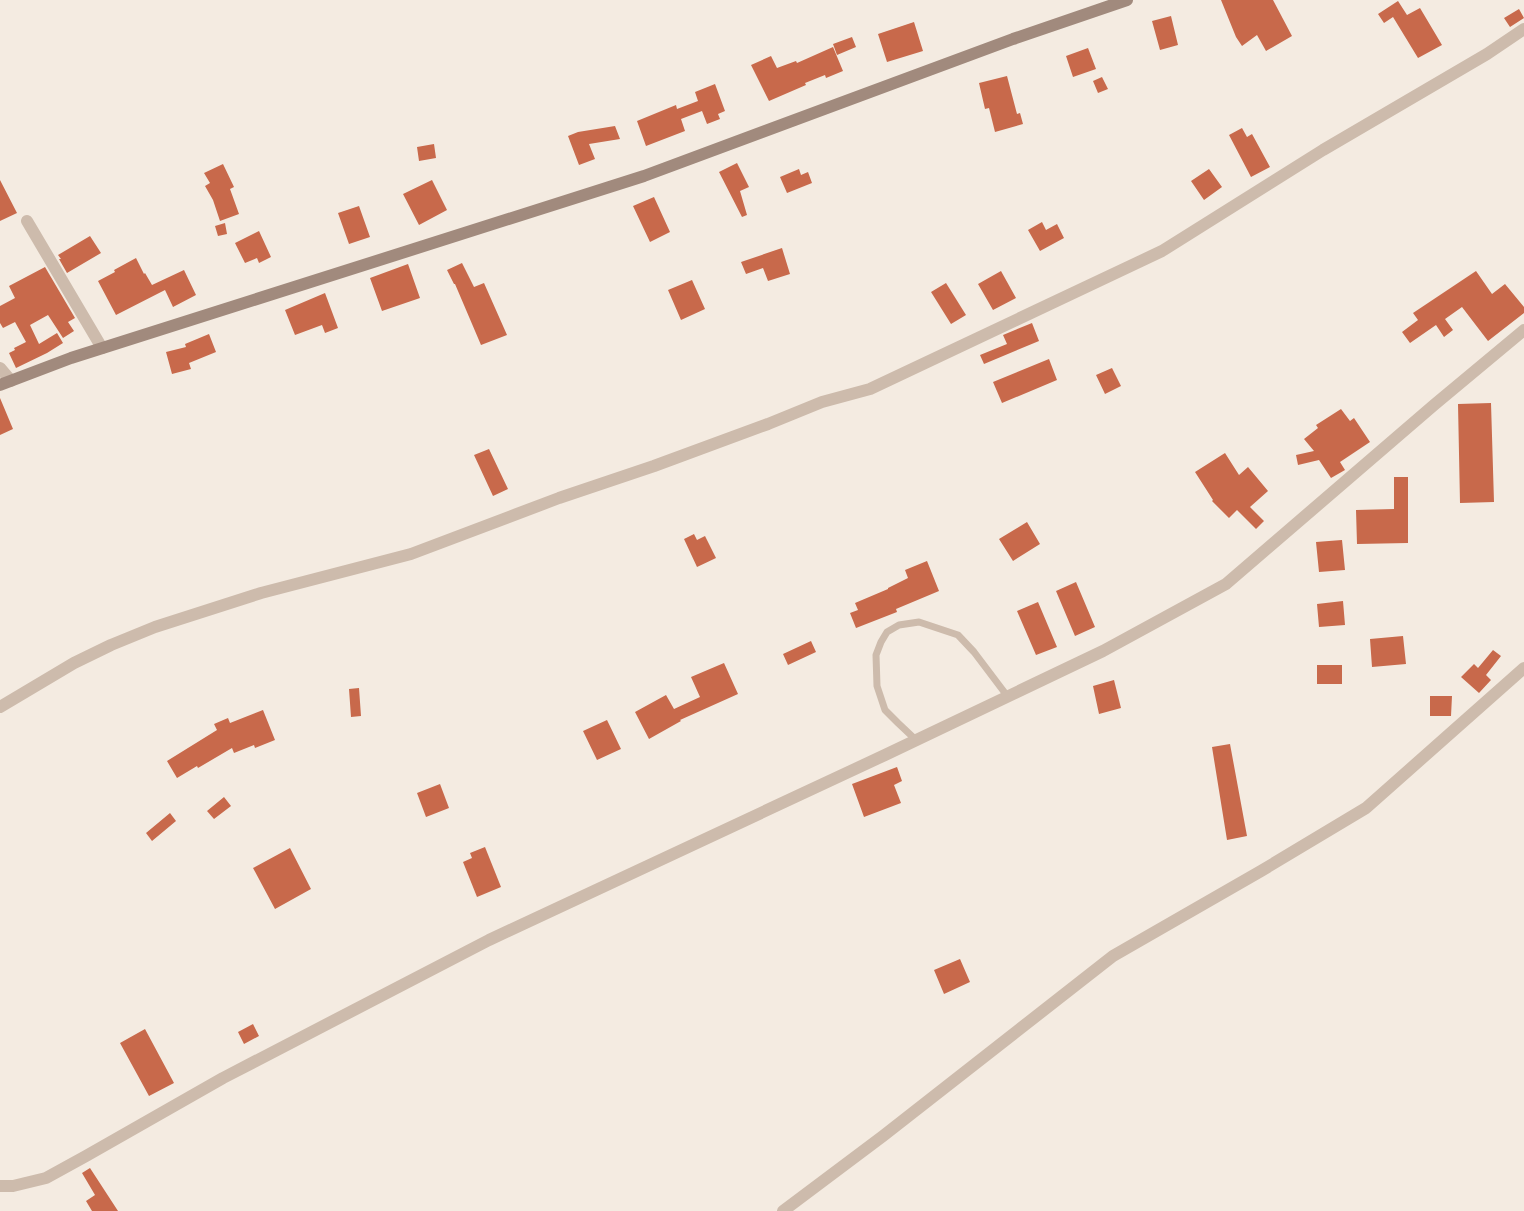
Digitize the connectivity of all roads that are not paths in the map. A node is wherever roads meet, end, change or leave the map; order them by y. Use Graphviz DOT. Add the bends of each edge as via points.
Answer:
graph roads {
  1 [pos="1127,0"];
  2 [pos="1524,29"];
  3 [pos="26,221"];
  4 [pos="1524,330"];
  5 [pos="102,348"];
  6 [pos="0,368"];
  7 [pos="5,383"];
  8 [pos="1524,668"];
  9 [pos="1008,697"];
  10 [pos="0,707"];
  11 [pos="916,740"];
  12 [pos="0,1186"];
  13 [pos="783,1211"];
  1 -- 5 [label="street" via="644,176"];
  2 -- 10 [label="street" via="1162,251 870,388 822,402 411,554 261,593 155,627 74,663"];
  3 -- 5 [label="street"];
  4 -- 9 [label="street" via="1226,584 1104,651"];
  5 -- 7 [label="street"];
  6 -- 7 [label="street"];
  8 -- 13 [label="street" via="1366,808 1113,956"];
  9 -- 11 [label="street"];
  9 -- 11 [label="lane" via="958,634 919,622 899,625 887,632 876,655 877,686 885,710"];
  11 -- 12 [label="street" via="489,940 223,1078 46,1178"];
}
